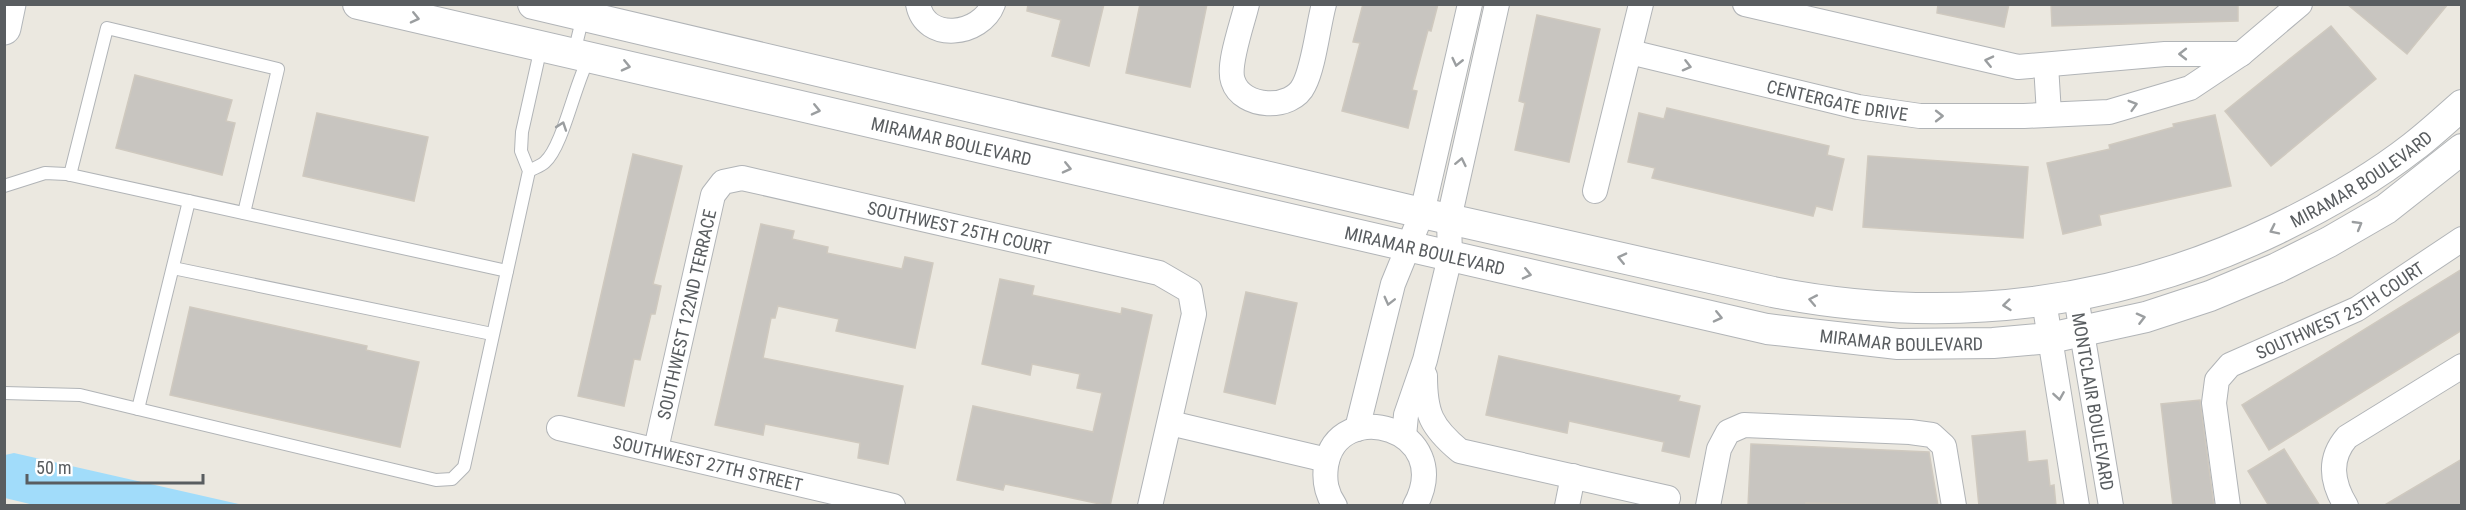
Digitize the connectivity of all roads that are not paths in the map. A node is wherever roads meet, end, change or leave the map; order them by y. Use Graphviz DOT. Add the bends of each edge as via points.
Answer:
graph roads {
  1 [pos="9,4"];
  2 [pos="358,4"];
  3 [pos="534,4"];
  4 [pos="918,4"];
  5 [pos="993,4"];
  6 [pos="1247,4"];
  7 [pos="1324,4"];
  8 [pos="1470,4"];
  9 [pos="1497,4"];
  10 [pos="1641,4"];
  11 [pos="1745,4"];
  12 [pos="2285,10"];
  13 [pos="583,16"];
  14 [pos="4,28"];
  15 [pos="541,47"];
  16 [pos="1630,52"];
  17 [pos="2241,54"];
  18 [pos="581,56"];
  19 [pos="2046,65"];
  20 [pos="2462,105"];
  21 [pos="2049,114"];
  22 [pos="2462,149"];
  23 [pos="529,171"];
  24 [pos="70,175"];
  25 [pos="723,182"];
  26 [pos="4,186"];
  27 [pos="1595,191"];
  28 [pos="189,201"];
  29 [pos="244,213"];
  30 [pos="1435,216"];
  31 [pos="2462,239"];
  32 [pos="1408,246"];
  33 [pos="1450,257"];
  34 [pos="172,268"];
  35 [pos="507,271"];
  36 [pos="2076,297"];
  37 [pos="2044,301"];
  38 [pos="2084,331"];
  39 [pos="492,334"];
  40 [pos="2050,339"];
  41 [pos="1425,360"];
  42 [pos="2462,366"];
  43 [pos="4,393"];
  44 [pos="138,410"];
  45 [pos="1170,423"];
  46 [pos="559,428"];
  47 [pos="1357,429"];
  48 [pos="1404,436"];
  49 [pos="656,449"];
  50 [pos="1460,451"];
  51 [pos="1327,460"];
  52 [pos="1423,462"];
  53 [pos="1573,476"];
  54 [pos="1668,498"];
  55 [pos="1333,505"];
  56 [pos="893,506"];
  57 [pos="1150,506"];
  58 [pos="1415,506"];
  59 [pos="1567,506"];
  60 [pos="1708,506"];
  61 [pos="1954,506"];
  62 [pos="2077,506"];
  63 [pos="2111,506"];
  64 [pos="2228,506"];
  65 [pos="2346,506"];
  1 -- 14 [label="main road"];
  2 -- 15 [label="street, MIRAMAR BOULEVARD, one-way"];
  3 -- 13 [label="street, MIRAMAR BOULEVARD"];
  4 -- 5 [label="street" via="919,13 947,32 964,31 979,22"];
  6 -- 7 [label="street" via="1232,66 1233,81 1242,94 1257,103 1276,104 1296,96 1305,85"];
  8 -- 30 [label="street, one-way"];
  30 -- 9 [label="street, one-way"];
  10 -- 16 [label="street"];
  19 -- 11 [label="street, one-way" via="2018,67"];
  12 -- 17 [label="street, CENTERGATE DRIVE"];
  13 -- 18 [label="lane"];
  13 -- 30 [label="street, MIRAMAR BOULEVARD"];
  15 -- 18 [label="street, MIRAMAR BOULEVARD"];
  15 -- 23 [label="lane" via="522,132 521,151"];
  16 -- 21 [label="street, CENTERGATE DRIVE, one-way" via="1858,107 1920,116"];
  16 -- 27 [label="street"];
  17 -- 19 [label="street, one-way" via="2164,54"];
  21 -- 17 [label="street, CENTERGATE DRIVE, one-way" via="2109,112 2190,88"];
  23 -- 18 [label="lane, one-way" via="545,162 554,150"];
  18 -- 32 [label="street, MIRAMAR BOULEVARD, one-way"];
  19 -- 21 [label="street"];
  20 -- 36 [label="street, MIRAMAR BOULEVARD, one-way" via="2413,148 2309,214 2244,245 2170,273"];
  38 -- 22 [label="street, MIRAMAR BOULEVARD, one-way" via="2146,317 2277,268 2386,209"];
  23 -- 35 [label="lane"];
  24 -- 26 [label="lane" via="45,173"];
  24 -- 28 [label="lane"];
  24 -- 29 [label="lane" via="107,28 278,69"];
  25 -- 45 [label="street, SOUTHWEST 25TH COURT" via="742,178 1159,273 1190,291 1194,314"];
  25 -- 49 [label="street, SOUTHWEST 122ND TERRACE" via="713,195"];
  28 -- 29 [label="lane"];
  28 -- 34 [label="lane"];
  29 -- 35 [label="lane"];
  30 -- 32 [label="street"];
  30 -- 33 [label="street"];
  37 -- 30 [label="street, MIRAMAR BOULEVARD, one-way" via="1907,309 1827,303"];
  31 -- 64 [label="street, SOUTHWEST 25TH COURT" via="2357,309 2230,365 2217,380 2214,403"];
  32 -- 33 [label="street, MIRAMAR BOULEVARD"];
  32 -- 47 [label="street, one-way" via="1393,284"];
  33 -- 40 [label="street, MIRAMAR BOULEVARD, one-way" via="1767,329 1898,344"];
  33 -- 41 [label="street"];
  34 -- 39 [label="lane"];
  34 -- 44 [label="lane"];
  35 -- 39 [label="lane"];
  36 -- 37 [label="street, MIRAMAR BOULEVARD"];
  36 -- 38 [label="street, MONTCLAIR BOULEVARD"];
  37 -- 40 [label="street, MONTCLAIR BOULEVARD"];
  38 -- 40 [label="street, MIRAMAR BOULEVARD"];
  38 -- 63 [label="street, MONTCLAIR BOULEVARD"];
  39 -- 44 [label="lane" via="464,467 452,479 436,480"];
  40 -- 62 [label="street, MONTCLAIR BOULEVARD, one-way"];
  41 -- 48 [label="street" via="1406,415"];
  41 -- 50 [label="street" via="1425,403 1432,422"];
  42 -- 65 [label="street" via="2347,437 2338,447 2333,476"];
  43 -- 44 [label="lane" via="80,394"];
  45 -- 51 [label="street"];
  45 -- 57 [label="street"];
  46 -- 49 [label="street, SOUTHWEST 27TH STREET"];
  47 -- 48 [label="street" via="1382,427"];
  47 -- 51 [label="street" via="1344,436"];
  48 -- 52 [label="street" via="1416,447"];
  49 -- 56 [label="street, SOUTHWEST 27TH STREET"];
  50 -- 52 [label="street"];
  50 -- 53 [label="street"];
  51 -- 55 [label="street" via="1325,475"];
  52 -- 58 [label="street" via="1423,485"];
  53 -- 54 [label="street"];
  53 -- 59 [label="street"];
  60 -- 61 [label="street" via="1719,450 1728,432 1744,425 1932,435 1944,446"];
}
